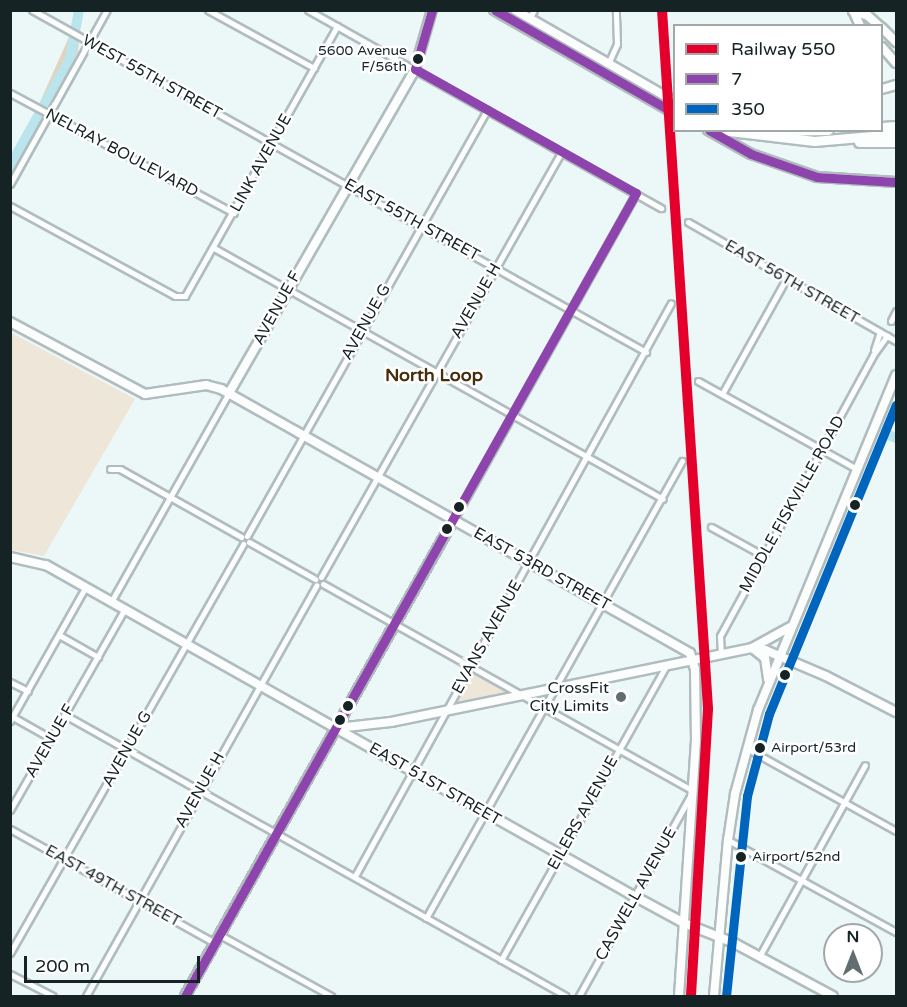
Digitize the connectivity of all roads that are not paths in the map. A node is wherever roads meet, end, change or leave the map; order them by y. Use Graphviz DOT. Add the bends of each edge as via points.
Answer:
graph roads {
  1 [pos="32,10"];
  2 [pos="107,10"];
  3 [pos="208,10"];
  4 [pos="308,10"];
  5 [pos="432,10"];
  6 [pos="494,10"];
  7 [pos="514,10"];
  8 [pos="616,10"];
  9 [pos="853,11"];
  10 [pos="532,15"];
  11 [pos="877,24"];
  12 [pos="337,26"];
  13 [pos="883,30"];
  14 [pos="90,42"];
  15 [pos="897,42"];
  16 [pos="883,48"];
  17 [pos="608,63"];
  18 [pos="897,63"];
  19 [pos="314,68"];
  20 [pos="415,69"];
  21 [pos="10,93"];
  22 [pos="673,100"];
  23 [pos="487,110"];
  24 [pos="673,112"];
  25 [pos="49,115"];
  26 [pos="712,132"];
  27 [pos="733,132"];
  28 [pos="783,132"];
  29 [pos="897,134"];
  30 [pos="827,135"];
  31 [pos="897,142"];
  32 [pos="273,143"];
  33 [pos="561,152"];
  34 [pos="897,182"];
  35 [pos="10,184"];
  36 [pos="348,184"];
  37 [pos="636,194"];
  38 [pos="10,206"];
  39 [pos="661,208"];
  40 [pos="234,213"];
  41 [pos="688,222"];
  42 [pos="421,226"];
  43 [pos="214,248"];
  44 [pos="495,267"];
  45 [pos="786,279"];
  46 [pos="288,289"];
  47 [pos="670,303"];
  48 [pos="572,311"];
  49 [pos="897,311"];
  50 [pos="891,321"];
  51 [pos="10,322"];
  52 [pos="362,331"];
  53 [pos="880,332"];
  54 [pos="887,336"];
  55 [pos="897,341"];
  56 [pos="646,352"];
  57 [pos="873,355"];
  58 [pos="435,372"];
  59 [pos="897,375"];
  60 [pos="698,381"];
  61 [pos="230,393"];
  62 [pos="722,394"];
  63 [pos="512,415"];
  64 [pos="303,435"];
  65 [pos="821,450"];
  66 [pos="588,457"];
  67 [pos="682,461"];
  68 [pos="110,469"];
  69 [pos="857,469"];
  70 [pos="378,477"];
  71 [pos="170,497"];
  72 [pos="663,499"];
  73 [pos="454,519"];
  74 [pos="711,526"];
  75 [pos="245,540"];
  76 [pos="764,556"];
  77 [pos="10,557"];
  78 [pos="529,562"];
  79 [pos="319,581"];
  80 [pos="85,588"];
  81 [pos="111,602"];
  82 [pos="604,604"];
  83 [pos="124,610"];
  84 [pos="394,623"];
  85 [pos="792,625"];
  86 [pos="59,635"];
  87 [pos="185,645"];
  88 [pos="752,648"];
  89 [pos="721,655"];
  90 [pos="779,656"];
  91 [pos="98,657"];
  92 [pos="693,661"];
  93 [pos="471,666"];
  94 [pos="666,666"];
  95 [pos="10,682"];
  96 [pos="769,682"];
  97 [pos="260,687"];
  98 [pos="557,688"];
  99 [pos="27,691"];
  100 [pos="523,695"];
  101 [pos="544,708"];
  102 [pos="447,710"];
  103 [pos="897,712"];
  104 [pos="65,715"];
  105 [pos="12,719"];
  106 [pos="336,728"];
  107 [pos="52,739"];
  108 [pos="126,749"];
  109 [pos="747,749"];
  110 [pos="618,750"];
  111 [pos="865,765"];
  112 [pos="412,771"];
  113 [pos="200,791"];
  114 [pos="693,791"];
  115 [pos="844,802"];
  116 [pos="10,810"];
  117 [pos="486,813"];
  118 [pos="10,829"];
  119 [pos="897,831"];
  120 [pos="276,832"];
  121 [pos="728,840"];
  122 [pos="560,855"];
  123 [pos="64,860"];
  124 [pos="355,876"];
  125 [pos="801,880"];
  126 [pos="634,896"];
  127 [pos="139,901"];
  128 [pos="426,918"];
  129 [pos="684,923"];
  130 [pos="897,932"];
  131 [pos="220,935"];
  132 [pos="720,936"];
  133 [pos="215,943"];
  134 [pos="10,953"];
  135 [pos="759,957"];
  136 [pos="501,960"];
  137 [pos="10,974"];
  138 [pos="52,996"];
  139 [pos="86,996"];
  140 [pos="185,996"];
  141 [pos="331,996"];
  142 [pos="566,996"];
  143 [pos="579,996"];
  144 [pos="679,996"];
  145 [pos="714,996"];
  146 [pos="832,996"];
  1 -- 14 [label="street, WEST 55TH STREET"];
  2 -- 14 [label="street"];
  3 -- 19 [label="street"];
  4 -- 12 [label="street"];
  5 -- 20 [label="street, AVENUE F"];
  6 -- 24 [label="main road"];
  7 -- 10 [label="main road"];
  8 -- 17 [label="street" via="617,44"];
  9 -- 11 [label="main road"];
  10 -- 17 [label="main road"];
  12 -- 19 [label="street, LINK AVENUE"];
  12 -- 20 [label="street"];
  13 -- 15 [label="main road"];
  14 -- 25 [label="street"];
  14 -- 32 [label="street, WEST 55TH STREET"];
  16 -- 18 [label="main road"];
  17 -- 22 [label="main road"];
  19 -- 32 [label="street, LINK AVENUE"];
  20 -- 23 [label="street"];
  20 -- 36 [label="street, AVENUE F"];
  21 -- 25 [label="street, NELRAY BOULEVARD"];
  23 -- 33 [label="street"];
  23 -- 42 [label="street, AVENUE G"];
  25 -- 35 [label="street"];
  25 -- 40 [label="street, NELRAY BOULEVARD"];
  26 -- 34 [label="main road" via="751,154 817,177"];
  27 -- 30 [label="highway" via="783,140"];
  28 -- 30 [label="highway"];
  29 -- 30 [label="highway"];
  30 -- 31 [label="highway"];
  32 -- 36 [label="street, EAST 55TH STREET"];
  32 -- 40 [label="street, LINK AVENUE"];
  33 -- 37 [label="street"];
  33 -- 44 [label="street, AVENUE H"];
  36 -- 42 [label="street, EAST 55TH STREET"];
  36 -- 46 [label="street, AVENUE F"];
  37 -- 39 [label="street"];
  37 -- 48 [label="street"];
  38 -- 43 [label="street, LINK AVENUE" via="182,297"];
  40 -- 43 [label="street, LINK AVENUE"];
  41 -- 45 [label="street, EAST 56TH STREET"];
  42 -- 44 [label="street, EAST 55TH STREET"];
  42 -- 52 [label="street, AVENUE G"];
  43 -- 46 [label="street"];
  44 -- 48 [label="street, EAST 55TH STREET"];
  44 -- 58 [label="street, AVENUE H"];
  45 -- 53 [label="street, EAST 56TH STREET"];
  45 -- 62 [label="street"];
  46 -- 52 [label="street"];
  46 -- 61 [label="street, AVENUE F"];
  47 -- 56 [label="street, EVANS AVENUE"];
  48 -- 56 [label="street, EAST 55TH STREET"];
  48 -- 63 [label="street"];
  49 -- 50 [label="street"];
  51 -- 61 [label="street, EAST 53RD STREET" via="139,392 155,395 206,385"];
  52 -- 58 [label="street"];
  52 -- 64 [label="street, AVENUE G"];
  53 -- 54 [label="street, EAST 56TH STREET"];
  53 -- 57 [label="street, MIDDLE FISKVILLE ROAD"];
  54 -- 55 [label="street, EAST 56TH STREET"];
  54 -- 57 [label="street, MIDDLE FISKVILLE ROAD"];
  56 -- 66 [label="street, EVANS AVENUE"];
  57 -- 65 [label="street, MIDDLE FISKVILLE ROAD"];
  58 -- 63 [label="street"];
  58 -- 70 [label="street, AVENUE H"];
  59 -- 69 [label="main road"];
  60 -- 62 [label="street"];
  61 -- 64 [label="street, EAST 53RD STREET"];
  61 -- 71 [label="street, AVENUE F"];
  62 -- 65 [label="street"];
  63 -- 66 [label="street"];
  63 -- 73 [label="street"];
  64 -- 70 [label="street, EAST 53RD STREET"];
  64 -- 75 [label="street, AVENUE G"];
  65 -- 69 [label="street"];
  65 -- 76 [label="street, MIDDLE FISKVILLE ROAD"];
  66 -- 72 [label="street"];
  66 -- 78 [label="street, EVANS AVENUE"];
  67 -- 72 [label="street"];
  68 -- 71 [label="street" via="120,469"];
  69 -- 85 [label="main road"];
  70 -- 73 [label="street, EAST 53RD STREET"];
  70 -- 79 [label="street, AVENUE H"];
  71 -- 75 [label="street"];
  71 -- 81 [label="street, AVENUE F"];
  72 -- 82 [label="street"];
  73 -- 78 [label="street, EAST 53RD STREET"];
  73 -- 84 [label="street"];
  74 -- 76 [label="street"];
  75 -- 79 [label="street"];
  75 -- 87 [label="street, AVENUE G"];
  76 -- 89 [label="street, MIDDLE FISKVILLE ROAD" via="720,636"];
  77 -- 80 [label="street, EAST 51ST STREET" via="40,563"];
  78 -- 82 [label="street, EAST 53RD STREET"];
  78 -- 93 [label="street, EVANS AVENUE"];
  79 -- 84 [label="street"];
  79 -- 97 [label="street, AVENUE H"];
  80 -- 81 [label="street, EAST 51ST STREET"];
  80 -- 86 [label="street"];
  81 -- 83 [label="street, EAST 51ST STREET"];
  82 -- 92 [label="street, EAST 53RD STREET" via="688,651"];
  82 -- 98 [label="street"];
  83 -- 87 [label="street, EAST 51ST STREET"];
  83 -- 91 [label="street, AVENUE F"];
  84 -- 93 [label="street"];
  84 -- 106 [label="street"];
  85 -- 88 [label="main road"];
  85 -- 90 [label="main road"];
  86 -- 91 [label="street"];
  86 -- 99 [label="street"];
  87 -- 97 [label="street, EAST 51ST STREET"];
  87 -- 108 [label="street, AVENUE G"];
  88 -- 89 [label="street"];
  88 -- 90 [label="street"];
  88 -- 96 [label="main road" via="765,658"];
  89 -- 92 [label="street"];
  90 -- 96 [label="main road"];
  90 -- 103 [label="street"];
  91 -- 104 [label="street, AVENUE F"];
  92 -- 94 [label="street"];
  92 -- 114 [label="street" via="697,716"];
  93 -- 100 [label="street"];
  93 -- 102 [label="street, EVANS AVENUE"];
  94 -- 98 [label="street"];
  94 -- 110 [label="street, EILERS AVENUE"];
  95 -- 99 [label="street"];
  96 -- 109 [label="main road"];
  97 -- 106 [label="street, EAST 51ST STREET"];
  97 -- 113 [label="street, AVENUE H"];
  98 -- 100 [label="street"];
  98 -- 101 [label="street"];
  99 -- 105 [label="street"];
  100 -- 101 [label="street"];
  100 -- 102 [label="street"];
  101 -- 110 [label="street"];
  101 -- 117 [label="street"];
  102 -- 106 [label="street" via="354,729"];
  102 -- 112 [label="street, EVANS AVENUE"];
  104 -- 107 [label="street, AVENUE F"];
  104 -- 108 [label="street"];
  105 -- 107 [label="street"];
  106 -- 112 [label="street, EAST 51ST STREET"];
  106 -- 120 [label="street"];
  107 -- 116 [label="street, AVENUE F"];
  108 -- 113 [label="street"];
  108 -- 123 [label="street, AVENUE G"];
  109 -- 115 [label="street"];
  109 -- 121 [label="main road"];
  110 -- 114 [label="street"];
  110 -- 122 [label="street, EILERS AVENUE"];
  111 -- 115 [label="street"];
  112 -- 117 [label="street, EAST 51ST STREET"];
  112 -- 124 [label="street, EVANS AVENUE"];
  113 -- 120 [label="street"];
  113 -- 127 [label="street, AVENUE H"];
  114 -- 126 [label="street, CASWELL AVENUE"];
  114 -- 129 [label="street"];
  115 -- 119 [label="street"];
  115 -- 125 [label="street"];
  117 -- 122 [label="street, EAST 51ST STREET"];
  117 -- 128 [label="street"];
  118 -- 123 [label="street, EAST 49TH STREET"];
  120 -- 124 [label="street"];
  120 -- 131 [label="street"];
  121 -- 125 [label="street"];
  121 -- 132 [label="main road"];
  122 -- 126 [label="street, EAST 51ST STREET"];
  122 -- 136 [label="street, EILERS AVENUE"];
  123 -- 127 [label="street, EAST 49TH STREET"];
  123 -- 134 [label="street, AVENUE G"];
  124 -- 128 [label="street"];
  125 -- 130 [label="street"];
  125 -- 135 [label="street"];
  126 -- 129 [label="street, EAST 51ST STREET"];
  126 -- 143 [label="street, CASWELL AVENUE"];
  127 -- 133 [label="street, EAST 49TH STREET"];
  127 -- 139 [label="street, AVENUE H"];
  128 -- 136 [label="street"];
  129 -- 132 [label="street, EAST 51ST STREET"];
  129 -- 144 [label="street"];
  131 -- 133 [label="street"];
  131 -- 141 [label="street"];
  132 -- 135 [label="street, EAST 51ST STREET"];
  132 -- 145 [label="main road"];
  133 -- 140 [label="street"];
  135 -- 146 [label="street, EAST 51ST STREET"];
  136 -- 142 [label="street"];
  137 -- 138 [label="street"];
}
